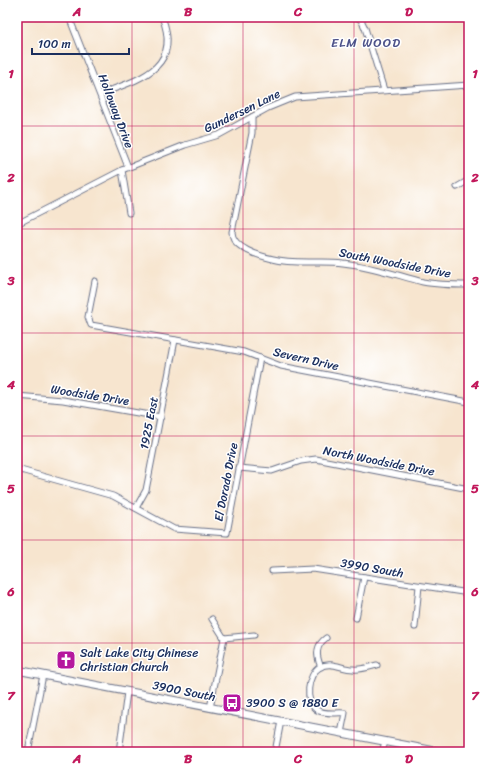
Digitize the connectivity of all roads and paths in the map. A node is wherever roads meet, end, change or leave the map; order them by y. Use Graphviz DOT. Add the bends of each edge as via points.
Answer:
graph roads {
  1 [pos="69,17"];
  2 [pos="162,17"];
  3 [pos="301,17"];
  4 [pos="323,17"];
  5 [pos="357,17"];
  6 [pos="469,85"];
  7 [pos="384,90"];
  8 [pos="100,94"];
  9 [pos="252,117"];
  10 [pos="128,167"];
  11 [pos="122,170"];
  12 [pos="469,180"];
  13 [pos="457,187"];
  14 [pos="129,213"];
  15 [pos="17,224"];
  16 [pos="95,281"];
  17 [pos="469,285"];
  18 [pos="175,340"];
  19 [pos="260,358"];
  20 [pos="17,396"];
  21 [pos="469,402"];
  22 [pos="160,417"];
  23 [pos="239,468"];
  24 [pos="17,469"];
  25 [pos="469,489"];
  26 [pos="136,508"];
  27 [pos="272,572"];
  28 [pos="364,577"];
  29 [pos="419,586"];
  30 [pos="469,593"];
  31 [pos="356,618"];
  32 [pos="212,620"];
  33 [pos="415,627"];
  34 [pos="254,635"];
  35 [pos="224,638"];
  36 [pos="326,638"];
  37 [pos="377,665"];
  38 [pos="321,667"];
  39 [pos="17,670"];
  40 [pos="43,675"];
  41 [pos="127,692"];
  42 [pos="210,708"];
  43 [pos="281,721"];
  44 [pos="341,733"];
  45 [pos="384,742"];
  46 [pos="28,752"];
  47 [pos="119,752"];
  48 [pos="275,752"];
  49 [pos="382,752"];
  50 [pos="440,752"];
  1 -- 8 [label="street, Holloway Drive"];
  2 -- 8 [label="street" via="167,46 158,65 151,73"];
  3 -- 4 [label="street"];
  5 -- 7 [label="street" via="365,28"];
  6 -- 7 [label="street, Gundersen Lane"];
  7 -- 9 [label="street, Gundersen Lane" via="295,97"];
  8 -- 10 [label="street, Holloway Drive"];
  9 -- 10 [label="street, Gundersen Lane" via="219,135"];
  9 -- 17 [label="street, South Woodside Drive" via="252,132 232,232 244,248 274,260 342,262 424,282"];
  10 -- 11 [label="street, Gundersen Lane"];
  11 -- 14 [label="street"];
  11 -- 15 [label="street, Gundersen Lane"];
  12 -- 13 [label="street"];
  16 -- 18 [label="street, Severn Drive" via="89,324"];
  18 -- 19 [label="street, Severn Drive" via="244,352"];
  18 -- 22 [label="street, 1925 East"];
  19 -- 21 [label="street, Severn Drive" via="281,366"];
  19 -- 23 [label="street, El Dorado Drive"];
  20 -- 22 [label="street, Woodside Drive" via="63,400"];
  22 -- 26 [label="street, 1925 East" via="146,490"];
  23 -- 25 [label="street, North Woodside Drive" via="272,471 301,461 316,459"];
  23 -- 26 [label="street, El Dorado Drive" via="227,532 174,529"];
  24 -- 26 [label="street, El Dorado Drive" via="113,496"];
  27 -- 28 [label="street, 3990 South" via="305,568"];
  28 -- 29 [label="street, 3990 South"];
  28 -- 31 [label="street"];
  29 -- 30 [label="street, 3990 South"];
  29 -- 33 [label="street"];
  32 -- 35 [label="street"];
  34 -- 35 [label="street"];
  35 -- 42 [label="street"];
  36 -- 38 [label="street" via="317,652"];
  37 -- 38 [label="street" via="358,669 331,664"];
  38 -- 44 [label="street" via="312,678 309,700 312,706 322,712 345,713"];
  39 -- 40 [label="main road, 3900 South"];
  40 -- 41 [label="main road, 3900 South"];
  40 -- 46 [label="street"];
  41 -- 42 [label="main road, 3900 South"];
  41 -- 47 [label="street"];
  42 -- 43 [label="main road, 3900 South"];
  43 -- 44 [label="main road, 3900 South"];
  43 -- 48 [label="street"];
  44 -- 45 [label="main road, 3900 South"];
  45 -- 49 [label="street"];
  45 -- 50 [label="main road, 3900 South"];
}
